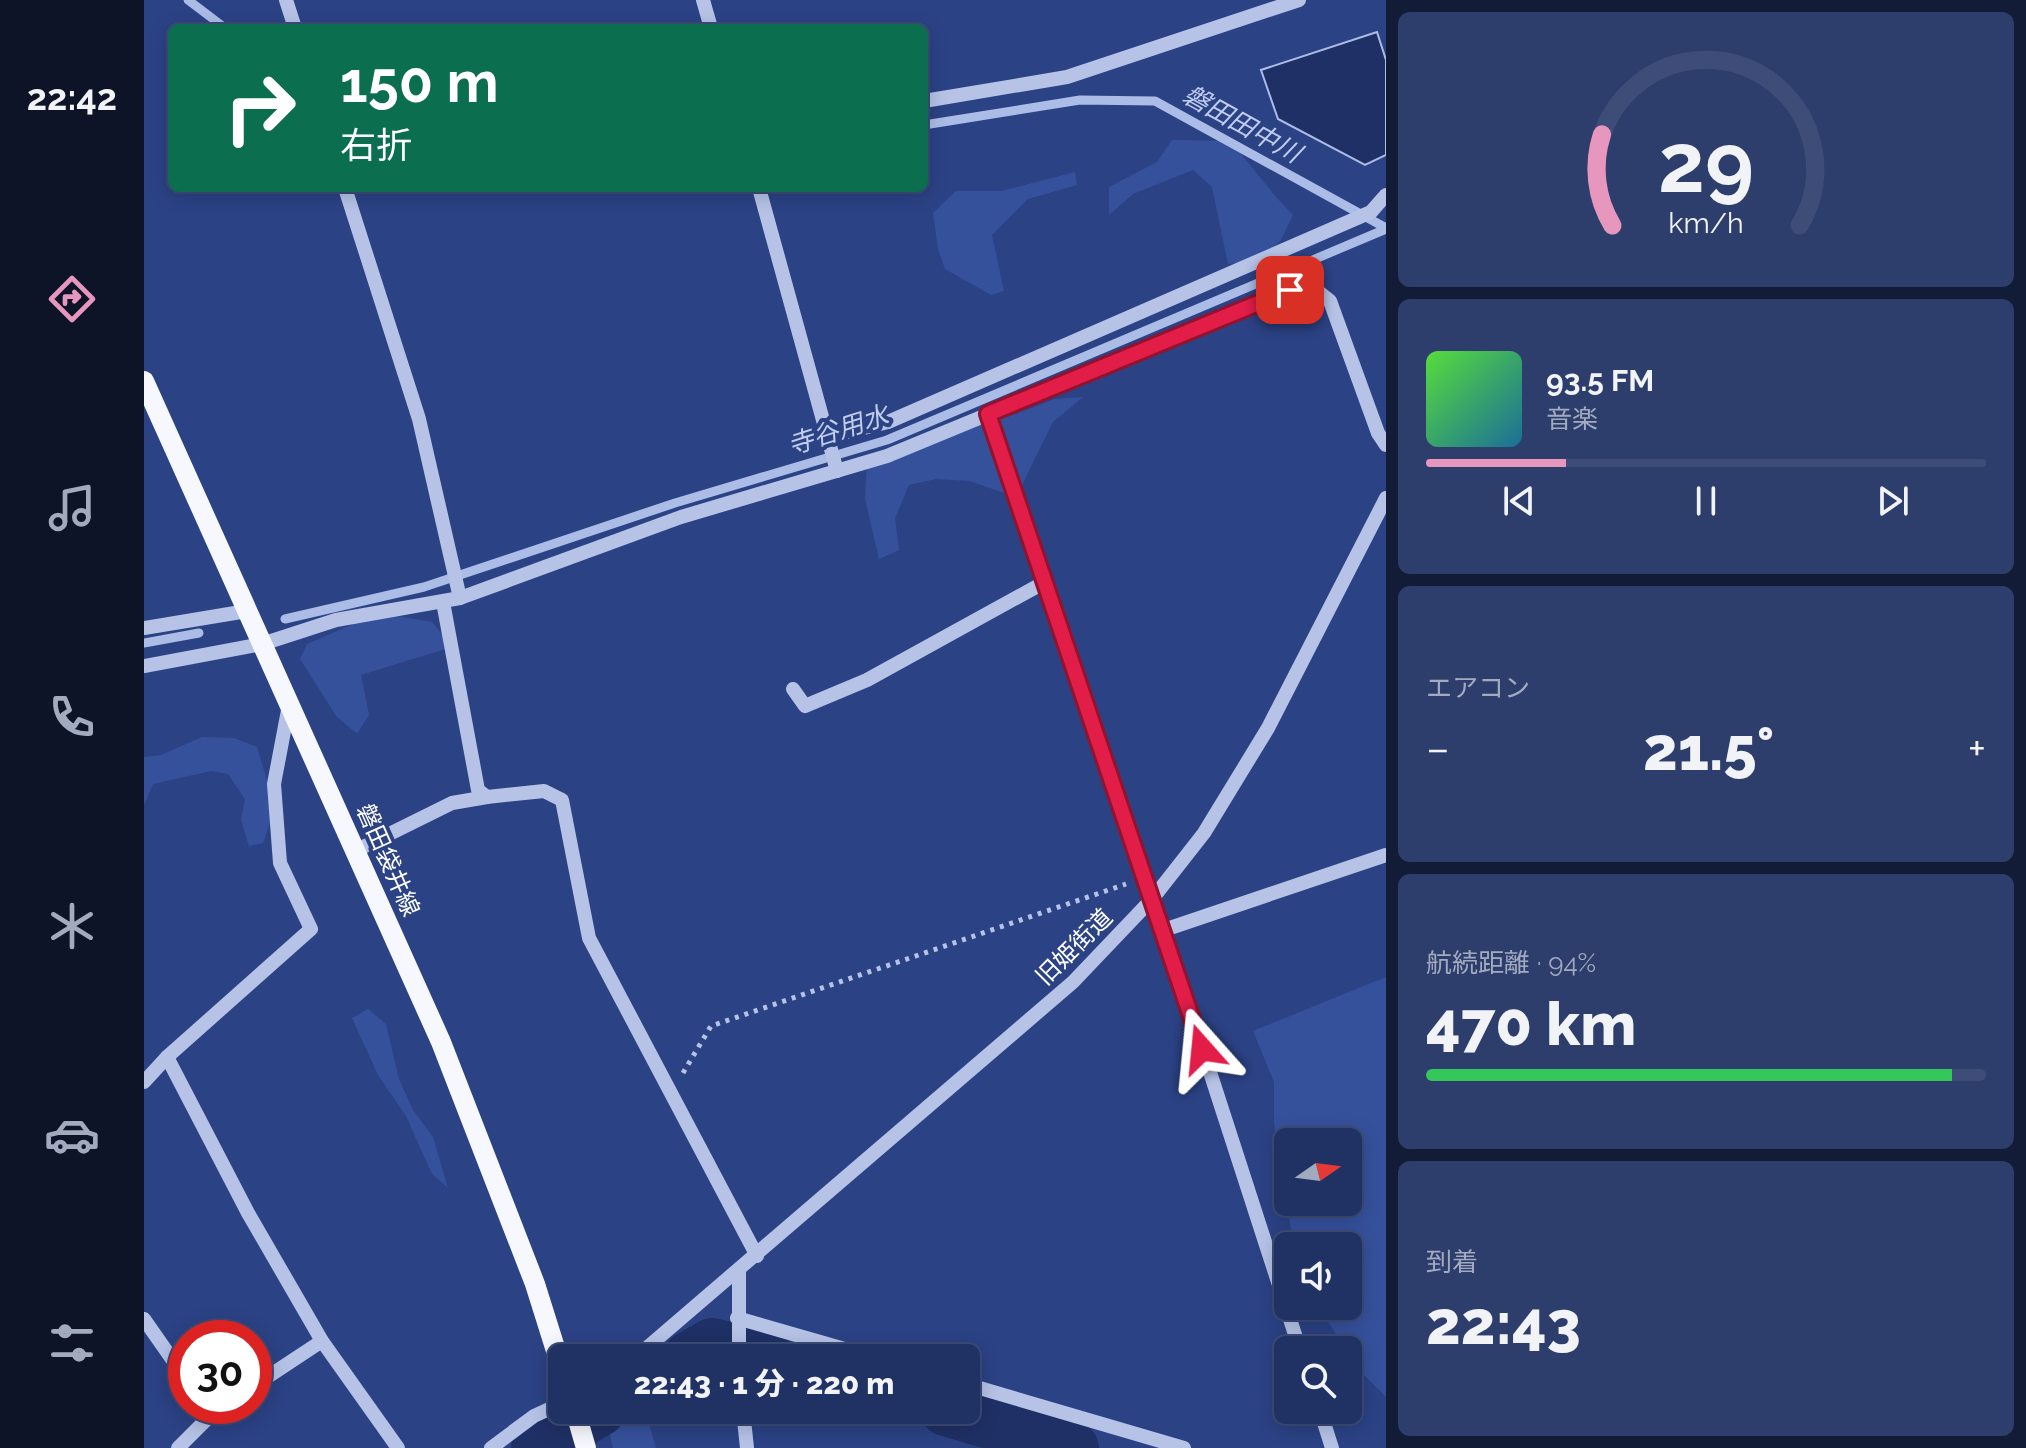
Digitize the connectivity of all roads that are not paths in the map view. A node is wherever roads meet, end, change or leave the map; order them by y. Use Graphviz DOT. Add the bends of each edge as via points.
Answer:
graph roads {
  1 [pos="286,0"];
  2 [pos="703,0"];
  3 [pos="1299,0"];
  4 [pos="294,24"];
  5 [pos="710,24"];
  6 [pos="928,100"];
  7 [pos="346,192"];
  8 [pos="760,192"];
  9 [pos="1386,195"];
  10 [pos="144,381"];
  11 [pos="988,414"];
  12 [pos="827,437"];
  13 [pos="1386,445"];
  14 [pos="837,471"];
  15 [pos="1386,498"];
  16 [pos="1045,582"];
  17 [pos="460,598"];
  18 [pos="443,602"];
  19 [pos="247,611"];
  20 [pos="144,628"];
  21 [pos="262,644"];
  22 [pos="144,666"];
  23 [pos="793,689"];
  24 [pos="289,705"];
  25 [pos="487,797"];
  26 [pos="355,851"];
  27 [pos="1386,855"];
  28 [pos="1153,898"];
  29 [pos="1164,930"];
  30 [pos="167,1057"];
  31 [pos="144,1082"];
  32 [pos="757,1256"];
  33 [pos="739,1271"];
  34 [pos="737,1318"];
  35 [pos="144,1319"];
  36 [pos="1295,1336"];
  37 [pos="322,1341"];
  38 [pos="554,1344"];
  39 [pos="652,1344"];
  40 [pos="738,1344"];
  41 [pos="827,1344"];
  42 [pos="168,1353"];
  43 [pos="272,1374"];
  44 [pos="980,1388"];
  45 [pos="548,1410"];
  46 [pos="197,1424"];
  47 [pos="744,1424"];
  48 [pos="1324,1424"];
  49 [pos="178,1448"];
  50 [pos="398,1448"];
  51 [pos="491,1448"];
  52 [pos="747,1448"];
  53 [pos="1184,1448"];
  54 [pos="1332,1448"];
  1 -- 4 [label="street"];
  2 -- 5 [label="street"];
  3 -- 6 [label="street" via="1067,77"];
  7 -- 17 [label="street" via="419,419"];
  8 -- 12 [label="street"];
  9 -- 12 [label="street" via="1371,212 902,416"];
  10 -- 19 [label="main road, 磐田袋井線"];
  11 -- 13 [label="street" via="1290,290 1315,289 1330,301"];
  11 -- 14 [label="street"];
  11 -- 16 [label="street"];
  12 -- 14 [label="street"];
  14 -- 17 [label="street" via="681,517"];
  15 -- 28 [label="street, 旧姫街道" via="1268,728 1204,833"];
  16 -- 23 [label="street" via="867,680 805,706"];
  16 -- 28 [label="street"];
  17 -- 18 [label="street"];
  18 -- 21 [label="street" via="336,620"];
  18 -- 25 [label="street" via="478,790"];
  19 -- 20 [label="street"];
  19 -- 21 [label="main road, 磐田袋井線"];
  21 -- 22 [label="street"];
  21 -- 24 [label="main road, 磐田袋井線"];
  24 -- 26 [label="main road, 磐田袋井線"];
  24 -- 30 [label="street" via="274,784 280,863 311,929"];
  25 -- 26 [label="street" via="452,803"];
  25 -- 32 [label="street" via="544,791 562,800 589,938"];
  26 -- 38 [label="main road, 磐田袋井線" via="441,1042"];
  27 -- 29 [label="street"];
  28 -- 29 [label="street"];
  28 -- 32 [label="street, 旧姫街道" via="1073,982"];
  29 -- 36 [label="street"];
  30 -- 31 [label="street"];
  30 -- 37 [label="street"];
  32 -- 33 [label="street, 旧姫街道"];
  33 -- 34 [label="street"];
  33 -- 39 [label="street, 旧姫街道"];
  34 -- 40 [label="street"];
  34 -- 41 [label="street"];
  35 -- 42 [label="street"];
  37 -- 43 [label="street"];
  37 -- 50 [label="street"];
  44 -- 53 [label="street"];
  45 -- 51 [label="street"];
  46 -- 49 [label="street"];
  47 -- 52 [label="street"];
  48 -- 54 [label="street"];
}
